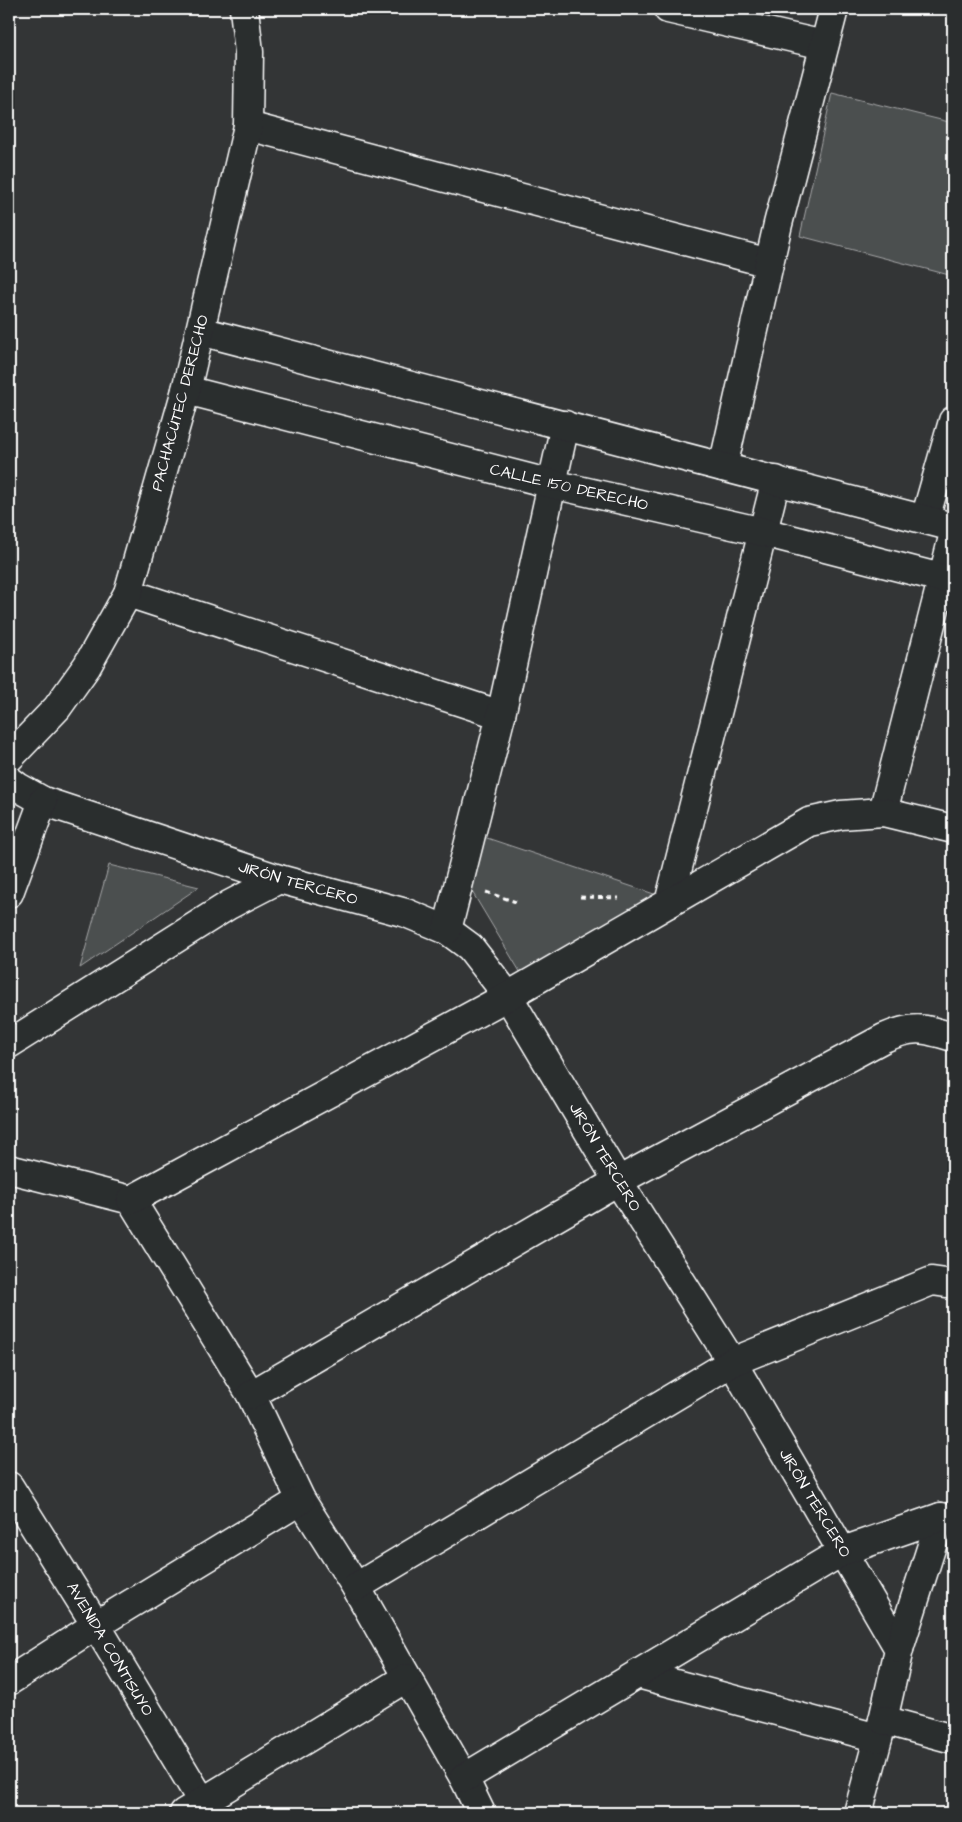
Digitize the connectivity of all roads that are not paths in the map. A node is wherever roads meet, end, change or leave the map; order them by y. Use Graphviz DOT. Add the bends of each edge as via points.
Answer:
graph roads {
  1 [pos="244,9"];
  2 [pos="668,9"];
  3 [pos="834,9"];
  4 [pos="824,45"];
  5 [pos="248,126"];
  6 [pos="769,264"];
  7 [pos="200,331"];
  8 [pos="186,390"];
  9 [pos="953,421"];
  10 [pos="565,425"];
  11 [pos="723,467"];
  12 [pos="776,480"];
  13 [pos="552,484"];
  14 [pos="926,519"];
  15 [pos="953,527"];
  16 [pos="763,532"];
  17 [pos="953,537"];
  18 [pos="948,579"];
  19 [pos="128,593"];
  20 [pos="501,715"];
  21 [pos="9,758"];
  22 [pos="9,780"];
  23 [pos="44,801"];
  24 [pos="883,812"];
  25 [pos="953,829"];
  26 [pos="279,879"];
  27 [pos="9,893"];
  28 [pos="669,903"];
  29 [pos="447,930"];
  30 [pos="508,996"];
  31 [pos="953,1037"];
  32 [pos="9,1044"];
  33 [pos="9,1169"];
  34 [pos="618,1181"];
  35 [pos="130,1200"];
  36 [pos="953,1284"];
  37 [pos="732,1362"];
  38 [pos="251,1395"];
  39 [pos="9,1486"];
  40 [pos="301,1500"];
  41 [pos="947,1518"];
  42 [pos="844,1551"];
  43 [pos="356,1587"];
  44 [pos="96,1624"];
  45 [pos="899,1649"];
  46 [pos="638,1674"];
  47 [pos="406,1678"];
  48 [pos="9,1681"];
  49 [pos="881,1729"];
  50 [pos="953,1739"];
  51 [pos="464,1778"];
  52 [pos="198,1810"];
  53 [pos="481,1813"];
  54 [pos="858,1813"];
  1 -- 5 [label="street, PACHACÚTEC DERECHO" via="249,52"];
  2 -- 4 [label="street"];
  3 -- 4 [label="street"];
  4 -- 6 [label="street"];
  5 -- 6 [label="street"];
  5 -- 7 [label="street, PACHACÚTEC DERECHO"];
  6 -- 11 [label="street"];
  7 -- 8 [label="street, PACHACÚTEC DERECHO"];
  7 -- 10 [label="street"];
  8 -- 13 [label="street, CALLE 150 DERECHO"];
  8 -- 19 [label="street, PACHACÚTEC DERECHO"];
  9 -- 14 [label="street"];
  10 -- 11 [label="street"];
  10 -- 13 [label="street"];
  11 -- 12 [label="street"];
  12 -- 14 [label="street"];
  12 -- 16 [label="street"];
  13 -- 16 [label="street, CALLE 150 DERECHO"];
  13 -- 20 [label="street"];
  14 -- 15 [label="street"];
  16 -- 18 [label="street, CALLE 150 DERECHO"];
  16 -- 28 [label="street"];
  17 -- 18 [label="street"];
  18 -- 24 [label="street"];
  19 -- 20 [label="street"];
  19 -- 21 [label="street, PACHACÚTEC DERECHO" via="88,666 57,708"];
  20 -- 29 [label="street"];
  22 -- 23 [label="street, JIRÓN TERCERO"];
  23 -- 26 [label="street, JIRÓN TERCERO"];
  23 -- 27 [label="street"];
  24 -- 25 [label="street"];
  24 -- 28 [label="street" via="841,815 809,822"];
  26 -- 29 [label="street, JIRÓN TERCERO" via="406,913"];
  26 -- 32 [label="street" via="228,905"];
  28 -- 30 [label="street"];
  29 -- 30 [label="street, JIRÓN TERCERO" via="470,947"];
  30 -- 34 [label="street, JIRÓN TERCERO"];
  30 -- 35 [label="street"];
  31 -- 34 [label="street" via="924,1028 901,1030"];
  33 -- 35 [label="street"];
  34 -- 37 [label="street, JIRÓN TERCERO"];
  34 -- 38 [label="street"];
  35 -- 38 [label="street"];
  36 -- 37 [label="street" via="932,1281"];
  37 -- 42 [label="street, JIRÓN TERCERO"];
  37 -- 43 [label="street"];
  38 -- 40 [label="street"];
  39 -- 44 [label="street, AVENIDA CONTISUYO"];
  40 -- 43 [label="street"];
  40 -- 44 [label="street"];
  41 -- 42 [label="street"];
  41 -- 45 [label="street"];
  42 -- 45 [label="street, JIRÓN TERCERO"];
  42 -- 46 [label="street"];
  43 -- 47 [label="street"];
  44 -- 48 [label="street"];
  44 -- 52 [label="street, AVENIDA CONTISUYO"];
  45 -- 49 [label="street"];
  46 -- 49 [label="street"];
  46 -- 51 [label="street"];
  47 -- 51 [label="street"];
  47 -- 52 [label="street"];
  49 -- 50 [label="street"];
  49 -- 54 [label="street"];
  51 -- 53 [label="street"];
}
